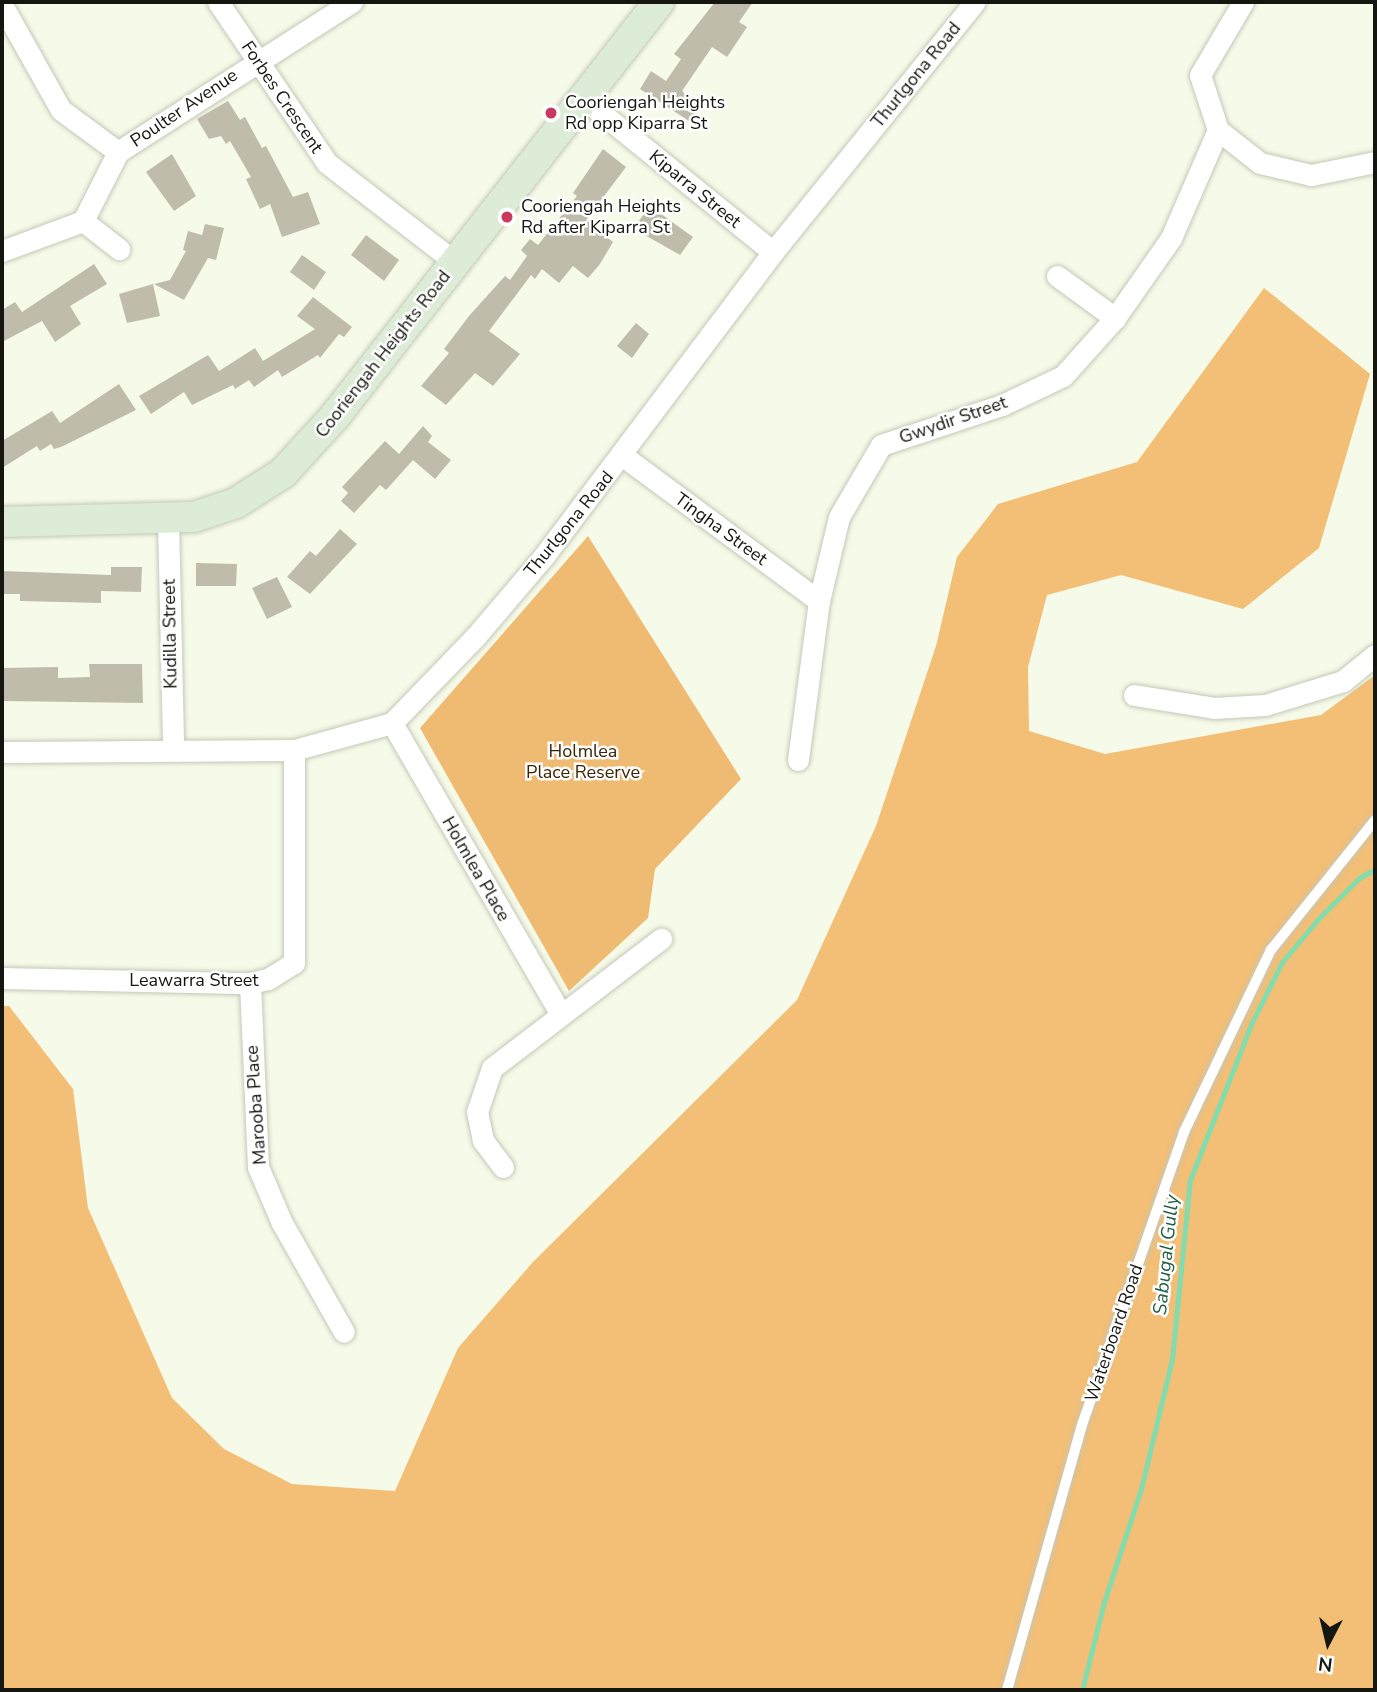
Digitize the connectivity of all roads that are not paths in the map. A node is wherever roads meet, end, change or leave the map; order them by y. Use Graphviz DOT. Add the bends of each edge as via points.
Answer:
graph roads {
  1 [pos="218,2"];
  2 [pos="352,2"];
  3 [pos="659,2"];
  4 [pos="975,2"];
  5 [pos="1243,2"];
  6 [pos="2,5"];
  7 [pos="256,60"];
  8 [pos="584,99"];
  9 [pos="1219,130"];
  10 [pos="118,152"];
  11 [pos="1375,162"];
  12 [pos="83,221"];
  13 [pos="119,249"];
  14 [pos="2,251"];
  15 [pos="773,252"];
  16 [pos="455,262"];
  17 [pos="1057,276"];
  18 [pos="1115,318"];
  19 [pos="623,456"];
  20 [pos="168,520"];
  21 [pos="2,522"];
  22 [pos="819,601"];
  23 [pos="1375,655"];
  24 [pos="1134,695"];
  25 [pos="392,723"];
  26 [pos="173,748"];
  27 [pos="294,750"];
  28 [pos="2,752"];
  29 [pos="798,760"];
  30 [pos="1375,820"];
  31 [pos="661,939"];
  32 [pos="2,978"];
  33 [pos="250,983"];
  34 [pos="561,1015"];
  35 [pos="503,1167"];
  36 [pos="344,1332"];
  37 [pos="1007,1690"];
  1 -- 7 [label="street, Forbes Crescent"];
  2 -- 7 [label="street, Poulter Avenue"];
  3 -- 8 [label="street, Cooriengah Heights Road"];
  4 -- 15 [label="street, Thurlgona Road"];
  5 -- 9 [label="street" via="1200,75"];
  6 -- 10 [label="street" via="61,110"];
  7 -- 10 [label="street, Poulter Avenue"];
  7 -- 16 [label="street, Forbes Crescent" via="327,163"];
  8 -- 15 [label="street, Kiparra Street"];
  8 -- 16 [label="street, Cooriengah Heights Road"];
  9 -- 11 [label="street" via="1260,163 1311,175"];
  9 -- 18 [label="street, Gwydir Street" via="1171,238"];
  10 -- 12 [label="street, Poulter Avenue"];
  12 -- 13 [label="street"];
  12 -- 14 [label="street"];
  15 -- 19 [label="street, Thurlgona Road"];
  16 -- 20 [label="street, Cooriengah Heights Road" via="335,416 283,473 229,506"];
  17 -- 18 [label="street"];
  18 -- 22 [label="street, Gwydir Street" via="1063,376 1002,405 881,444 839,517"];
  19 -- 22 [label="street, Tingha Street"];
  19 -- 25 [label="street, Thurlgona Road" via="477,636"];
  20 -- 21 [label="street, Cooriengah Heights Road"];
  20 -- 26 [label="street, Kudilla Street"];
  22 -- 29 [label="street, Gwydir Street"];
  23 -- 24 [label="street" via="1343,681 1265,705 1214,708"];
  25 -- 27 [label="street"];
  25 -- 34 [label="street, Holmlea Place"];
  26 -- 27 [label="street"];
  26 -- 28 [label="street"];
  27 -- 33 [label="street, Leawarra Street" via="295,962 268,979"];
  30 -- 37 [label="lane, Waterboard Road" via="1271,950 1184,1132 1082,1425"];
  31 -- 34 [label="street"];
  32 -- 33 [label="street, Leawarra Street"];
  33 -- 36 [label="street, Marooba Place" via="258,1167 282,1223"];
  34 -- 35 [label="street" via="492,1068 477,1112 483,1140"];
}
